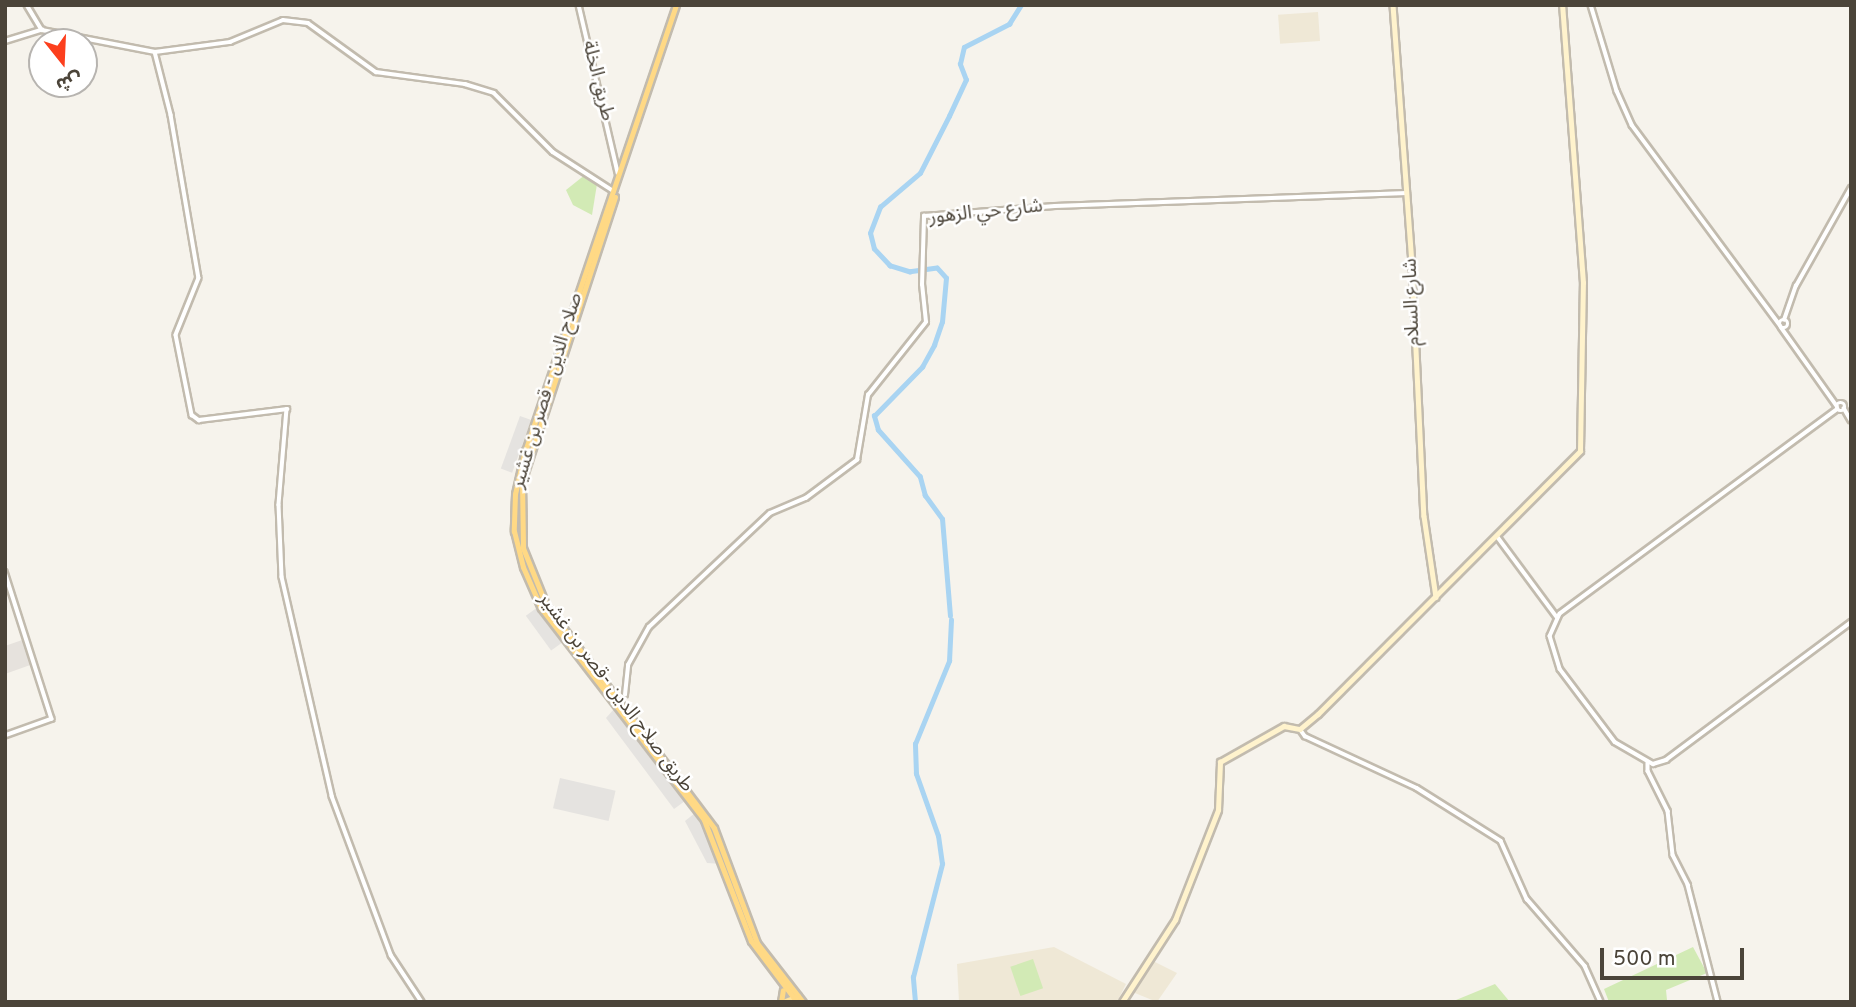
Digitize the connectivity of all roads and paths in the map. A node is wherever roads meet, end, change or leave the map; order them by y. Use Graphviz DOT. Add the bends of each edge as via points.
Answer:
graph roads {
  1 [pos="27,5"];
  2 [pos="579,5"];
  3 [pos="678,5"];
  4 [pos="1392,5"];
  5 [pos="1562,5"];
  6 [pos="1591,5"];
  7 [pos="42,28"];
  8 [pos="28,34"];
  9 [pos="5,41"];
  10 [pos="98,41"];
  11 [pos="155,52"];
  12 [pos="615,156"];
  13 [pos="625,156"];
  14 [pos="597,176"];
  15 [pos="618,177"];
  16 [pos="1851,188"];
  17 [pos="613,192"];
  18 [pos="1407,193"];
  19 [pos="1784,323"];
  20 [pos="566,335"];
  21 [pos="1840,407"];
  22 [pos="1850,419"];
  23 [pos="1497,537"];
  24 [pos="5,572"];
  25 [pos="1436,598"];
  26 [pos="1557,617"];
  27 [pos="1851,622"];
  28 [pos="625,695"];
  29 [pos="1300,725"];
  30 [pos="5,736"];
  31 [pos="1648,763"];
  32 [pos="1212,765"];
  33 [pos="1218,768"];
  34 [pos="675,778"];
  35 [pos="781,984"];
  36 [pos="797,1000"];
  37 [pos="422,1002"];
  38 [pos="782,1002"];
  39 [pos="1122,1002"];
  40 [pos="1601,1002"];
  41 [pos="1718,1002"];
  1 -- 7 [label="street"];
  2 -- 12 [label="street, طريق الخلة"];
  3 -- 13 [label="highway, صلاح الدين - قصر بن غشير"];
  3 -- 20 [label="highway"];
  4 -- 18 [label="main road, شارع السلام"];
  5 -- 23 [label="main road" via="1583,283 1581,446 1565,469"];
  6 -- 19 [label="street" via="1616,90 1632,125 1771,313"];
  8 -- 9 [label="street"];
  10 -- 11 [label="street"];
  11 -- 14 [label="street" via="230,42 279,21 308,23 376,72 465,84 495,93 553,152"];
  11 -- 37 [label="street" via="171,115 199,278 176,335 192,415 199,420 287,409 279,505 282,577 332,796 391,955"];
  12 -- 13 [label="street" via="621,160"];
  12 -- 15 [label="street, طريق الخلة"];
  13 -- 15 [label="highway, صلاح الدين - قصر بن غشير"];
  14 -- 15 [label="street"];
  14 -- 17 [label="street"];
  15 -- 17 [label="highway, صلاح الدين - قصر بن غشير"];
  16 -- 19 [label="street"];
  17 -- 20 [label="highway, صلاح الدين - قصر بن غشير"];
  18 -- 25 [label="main road, شارع السلام" via="1423,505"];
  18 -- 28 [label="street, شارع حي الزهور" via="1055,206 924,216 926,322 868,395 857,460 806,498 770,513 649,627 631,656"];
  19 -- 21 [label="street"];
  20 -- 34 [label="highway, صلاح الدين - قصر بن غشير" via="517,480 517,546 541,608"];
  21 -- 22 [label="street"];
  21 -- 26 [label="street"];
  23 -- 25 [label="main road"];
  23 -- 26 [label="street"];
  24 -- 30 [label="street" via="52,719"];
  25 -- 29 [label="main road" via="1312,720"];
  26 -- 31 [label="street" via="1550,636 1560,669 1619,747"];
  27 -- 31 [label="street" via="1666,760"];
  29 -- 33 [label="main road" via="1284,726 1225,757"];
  29 -- 40 [label="street" via="1305,736 1417,788 1501,841 1528,900 1585,966"];
  31 -- 41 [label="street" via="1668,811 1671,841 1688,885"];
  32 -- 33 [label="main road"];
  33 -- 39 [label="main road" via="1218,810 1175,920"];
  34 -- 35 [label="highway, صلاح الدين - قصر بن غشير" via="713,837 747,933"];
  34 -- 36 [label="highway, طريق صلاح الدين -قصر بن غشير" via="721,843 757,943"];
  35 -- 36 [label="highway, صلاح الدين - قصر بن غشير"];
  35 -- 38 [label="highway"];
  36 -- 38 [label="main road"];
}
